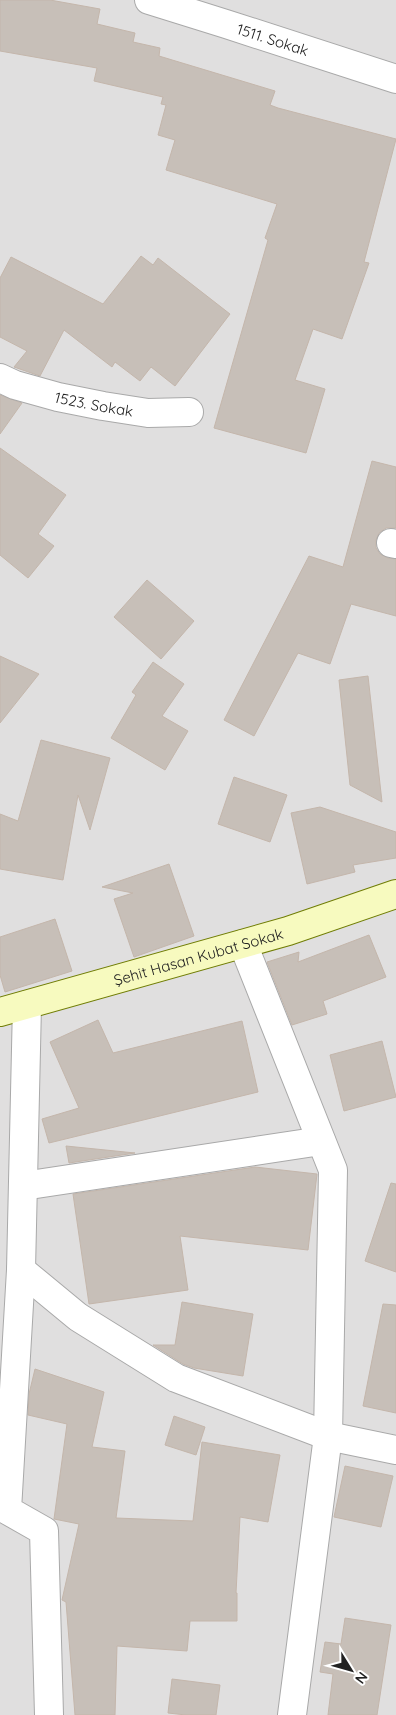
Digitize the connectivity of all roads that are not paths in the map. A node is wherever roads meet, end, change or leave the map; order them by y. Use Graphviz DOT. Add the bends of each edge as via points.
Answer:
graph roads {
  1 [pos="149,0"];
  2 [pos="396,79"];
  3 [pos="0,378"];
  4 [pos="189,412"];
  5 [pos="396,894"];
  6 [pos="243,944"];
  7 [pos="27,1005"];
  8 [pos="0,1012"];
  9 [pos="321,1141"];
  10 [pos="23,1186"];
  11 [pos="21,1270"];
  12 [pos="328,1436"];
  13 [pos="396,1450"];
  14 [pos="4,1509"];
  15 [pos="49,1715"];
  16 [pos="292,1715"];
  1 -- 2 [label="street, 1511. Sokak"];
  3 -- 4 [label="street, 1523. Sokak" via="58,397 103,406 148,413"];
  5 -- 6 [label="street, Şehit Hasan Kubat Sokak"];
  6 -- 7 [label="street, Şehit Hasan Kubat Sokak"];
  6 -- 9 [label="street"];
  7 -- 8 [label="street, Şehit Hasan Kubat Sokak"];
  7 -- 10 [label="street"];
  9 -- 10 [label="street"];
  9 -- 12 [label="street" via="334,1170"];
  10 -- 11 [label="street"];
  11 -- 12 [label="street" via="78,1317 176,1378"];
  11 -- 14 [label="street"];
  12 -- 13 [label="street"];
  12 -- 16 [label="street"];
  14 -- 15 [label="street" via="44,1532"];
}
